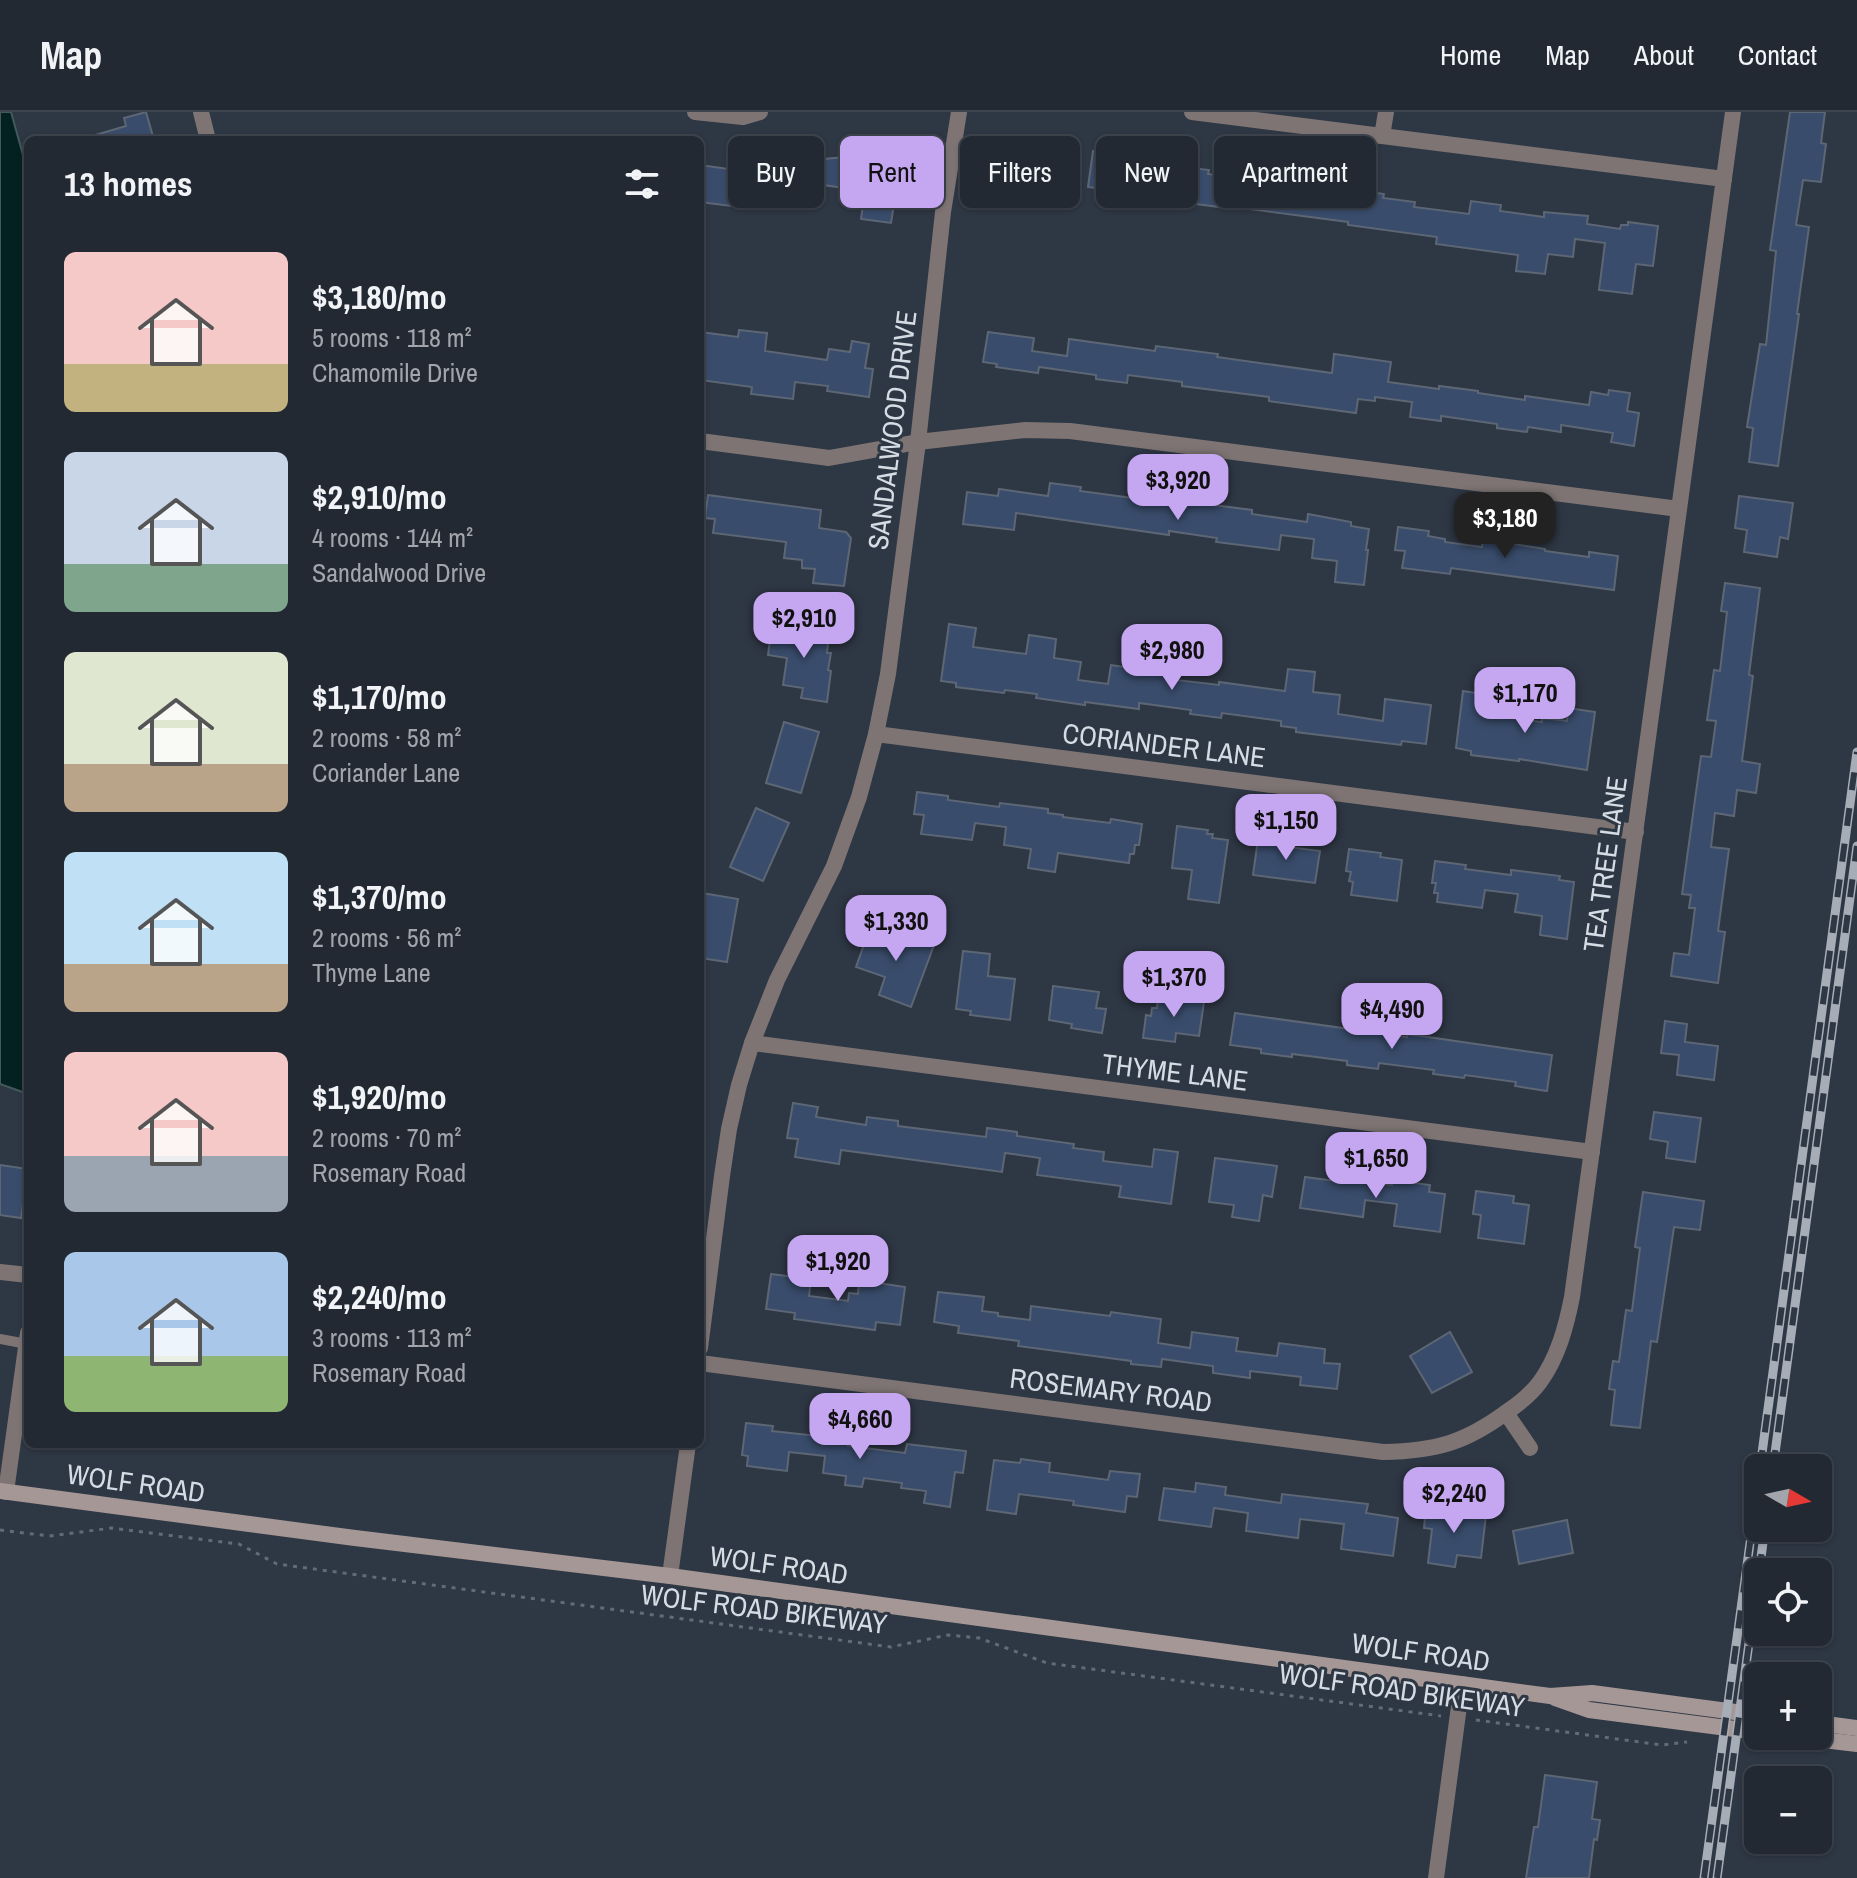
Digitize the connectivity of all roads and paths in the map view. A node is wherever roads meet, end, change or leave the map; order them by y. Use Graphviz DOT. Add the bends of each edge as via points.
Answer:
graph roads {
  1 [pos="201,112"];
  2 [pos="695,112"];
  3 [pos="760,112"];
  4 [pos="959,112"];
  5 [pos="1192,112"];
  6 [pos="1386,112"];
  7 [pos="1733,112"];
  8 [pos="207,136"];
  9 [pos="1382,136"];
  10 [pos="1724,179"];
  11 [pos="704,442"];
  12 [pos="918,442"];
  13 [pos="1679,509"];
  14 [pos="876,734"];
  15 [pos="1636,832"];
  16 [pos="752,1043"];
  17 [pos="1592,1152"];
  18 [pos="0,1272"];
  19 [pos="24,1275"];
  20 [pos="704,1318"];
  21 [pos="24,1338"];
  22 [pos="0,1339"];
  23 [pos="24,1357"];
  24 [pos="704,1364"];
  25 [pos="1506,1413"];
  26 [pos="687,1448"];
  27 [pos="1530,1448"];
  28 [pos="3,1492"];
  29 [pos="0,1530"];
  30 [pos="670,1576"];
  31 [pos="1462,1684"];
  32 [pos="1550,1696"];
  33 [pos="1744,1713"];
  34 [pos="1457,1718"];
  35 [pos="1832,1725"];
  36 [pos="1857,1728"];
  37 [pos="1744,1730"];
  38 [pos="1693,1741"];
  39 [pos="1832,1741"];
  40 [pos="1857,1744"];
  41 [pos="1436,1878"];
  1 -- 8 [label="street"];
  2 -- 3 [label="street" via="743,117"];
  4 -- 12 [label="street, SANDALWOOD DRIVE"];
  5 -- 9 [label="street"];
  6 -- 9 [label="street"];
  7 -- 10 [label="street, TEA TREE LANE"];
  9 -- 10 [label="street"];
  10 -- 13 [label="street, TEA TREE LANE"];
  11 -- 12 [label="street" via="829,458"];
  12 -- 13 [label="street" via="1025,430 1070,431"];
  12 -- 14 [label="street, SANDALWOOD DRIVE"];
  13 -- 15 [label="street, TEA TREE LANE"];
  14 -- 15 [label="street, CORIANDER LANE"];
  14 -- 16 [label="street, SANDALWOOD DRIVE" via="834,866"];
  15 -- 17 [label="street, TEA TREE LANE"];
  16 -- 17 [label="street, THYME LANE"];
  16 -- 20 [label="street, SANDALWOOD DRIVE" via="729,1129"];
  17 -- 25 [label="street, TEA TREE LANE" via="1565,1330 1540,1383"];
  18 -- 19 [label="street"];
  21 -- 22 [label="lane"];
  23 -- 28 [label="street"];
  24 -- 25 [label="street, ROSEMARY ROAD" via="1383,1452 1440,1447 1488,1427"];
  25 -- 27 [label="street"];
  26 -- 30 [label="street"];
  28 -- 30 [label="main road, WOLF ROAD"];
  29 -- 34 [label="path, WOLF ROAD BIKEWAY" via="49,1536 112,1528 239,1544 277,1564 891,1647 948,1635 979,1638 1047,1663"];
  30 -- 31 [label="main road, WOLF ROAD"];
  31 -- 32 [label="main road, WOLF ROAD"];
  31 -- 34 [label="street"];
  32 -- 33 [label="main road, WOLF ROAD" via="1592,1693"];
  32 -- 37 [label="main road, WOLF ROAD" via="1589,1710"];
  34 -- 38 [label="path, WOLF ROAD BIKEWAY" via="1662,1745"];
  34 -- 41 [label="street"];
  35 -- 36 [label="main road"];
  39 -- 40 [label="main road"];
}
